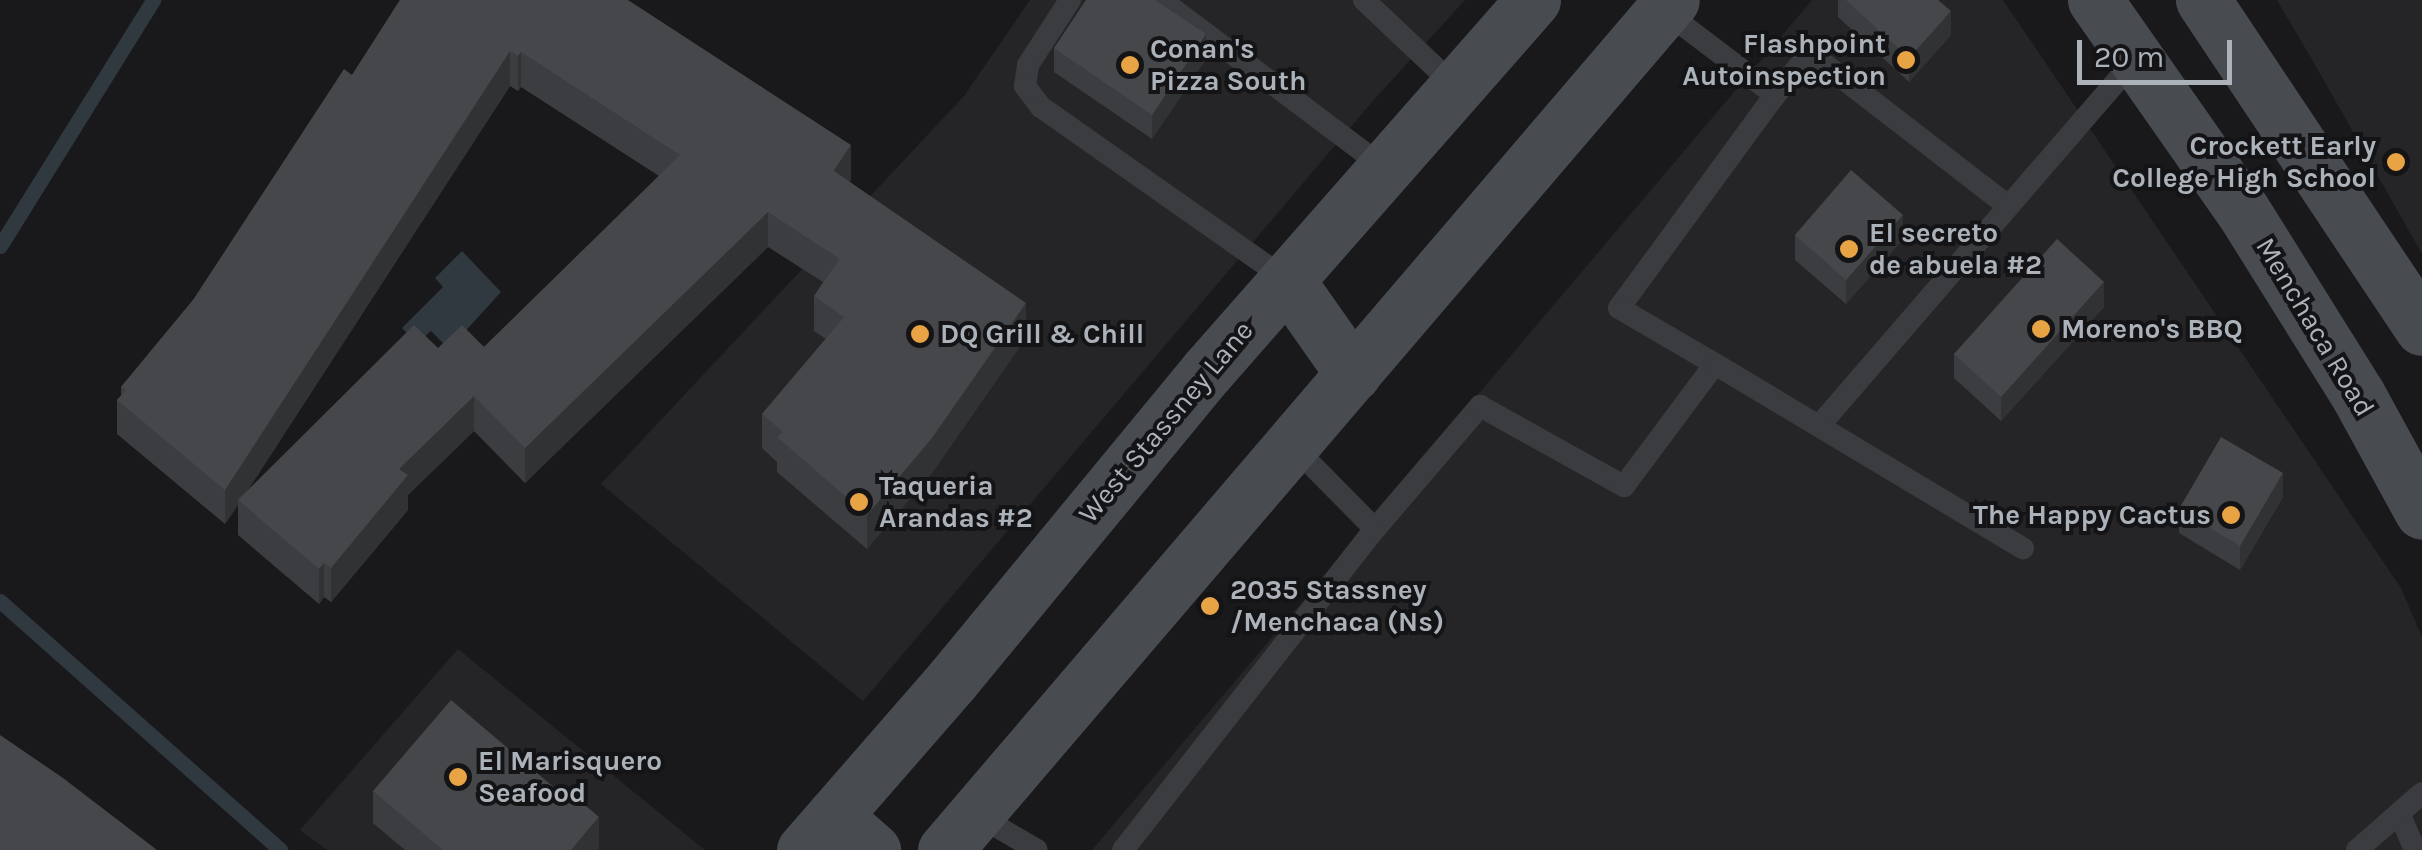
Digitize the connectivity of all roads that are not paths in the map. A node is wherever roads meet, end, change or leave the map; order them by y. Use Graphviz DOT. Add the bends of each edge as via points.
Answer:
graph roads {
  1 [pos="1070,0"];
  2 [pos="1161,0"];
  3 [pos="1364,0"];
  4 [pos="1534,0"];
  5 [pos="2095,0"];
  6 [pos="2203,0"];
  7 [pos="1668,5"];
  8 [pos="2138,57"];
  9 [pos="1456,87"];
  10 [pos="1776,95"];
  11 [pos="1386,169"];
  12 [pos="2007,205"];
  13 [pos="1287,280"];
  14 [pos="2422,328"];
  15 [pos="1715,364"];
  16 [pos="1353,374"];
  17 [pos="1819,426"];
  18 [pos="1293,446"];
  19 [pos="2422,512"];
  20 [pos="1375,529"];
  21 [pos="2023,548"];
  22 [pos="2422,793"];
  23 [pos="2399,813"];
  24 [pos="961,832"];
  25 [pos="837,839"];
  26 [pos="1037,850"];
  27 [pos="1123,850"];
  28 [pos="2357,850"];
  29 [pos="2415,850"];
  1 -- 13 [label="lane" via="1028,65 1025,86 1041,107"];
  2 -- 11 [label="lane"];
  3 -- 9 [label="lane"];
  4 -- 9 [label="main road, West Stassney Lane"];
  5 -- 8 [label="main road, Menchaca Road"];
  6 -- 14 [label="main road"];
  7 -- 10 [label="lane"];
  7 -- 16 [label="main road"];
  8 -- 12 [label="lane"];
  8 -- 19 [label="main road, Menchaca Road" via="2306,310"];
  9 -- 11 [label="main road, West Stassney Lane"];
  10 -- 12 [label="lane" via="1810,53"];
  10 -- 15 [label="lane" via="1619,308"];
  11 -- 13 [label="main road, West Stassney Lane"];
  12 -- 17 [label="lane"];
  13 -- 16 [label="main road"];
  13 -- 25 [label="main road, West Stassney Lane"];
  15 -- 17 [label="lane"];
  15 -- 20 [label="lane" via="1624,486 1480,406"];
  16 -- 18 [label="main road"];
  17 -- 21 [label="lane"];
  18 -- 20 [label="lane"];
  18 -- 24 [label="main road"];
  20 -- 27 [label="lane"];
  22 -- 23 [label="lane"];
  23 -- 28 [label="lane"];
  23 -- 29 [label="lane"];
  24 -- 26 [label="lane"];
}
